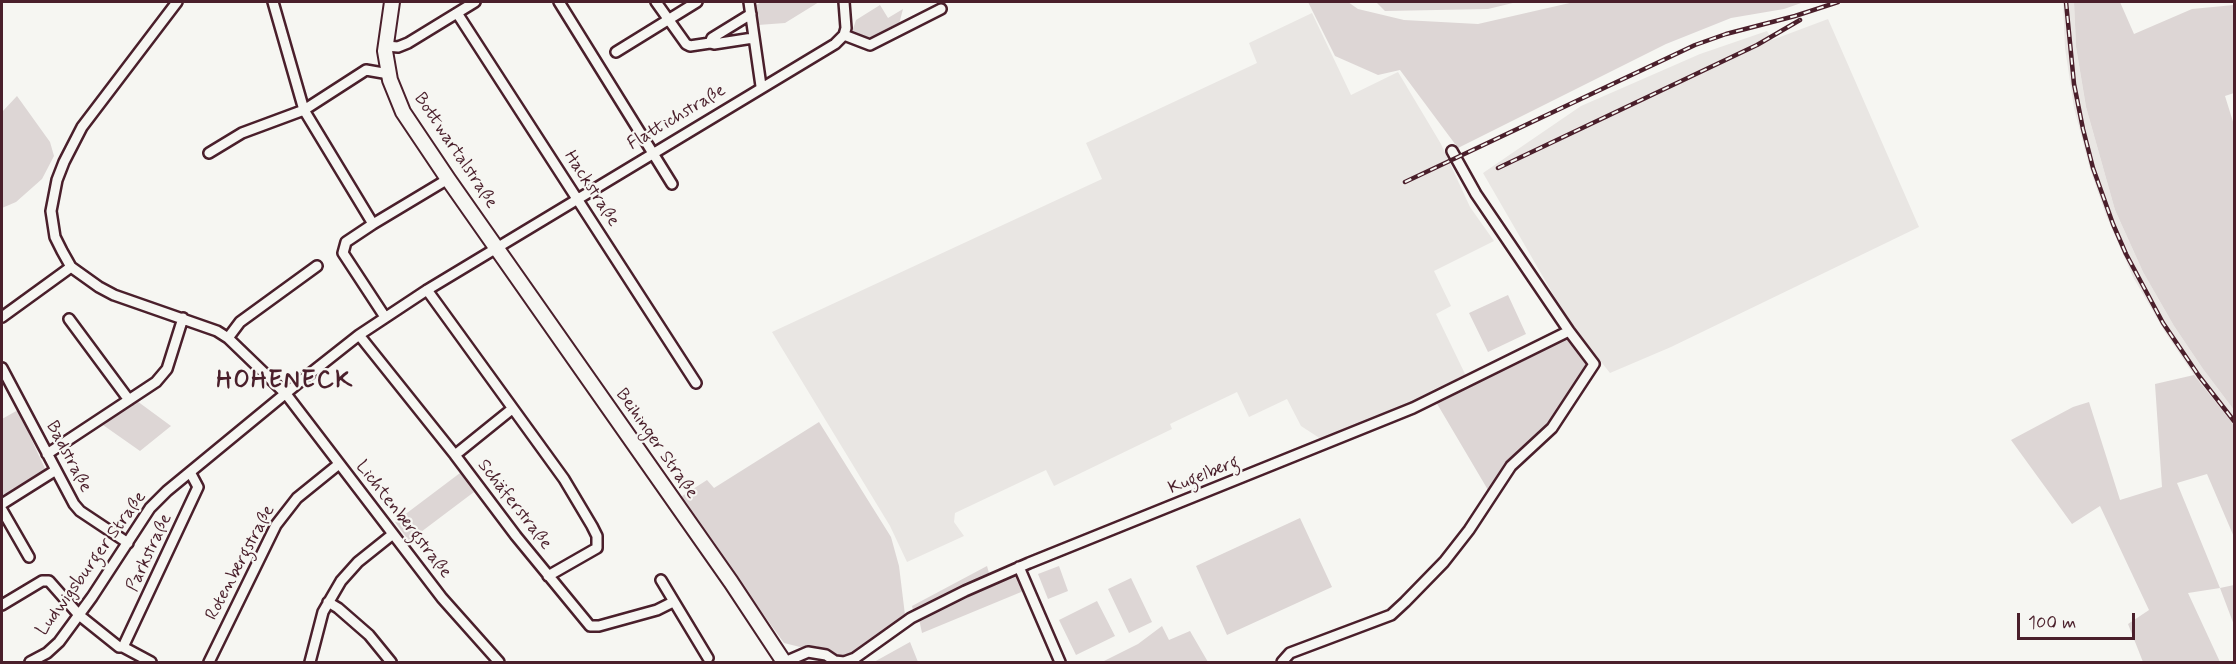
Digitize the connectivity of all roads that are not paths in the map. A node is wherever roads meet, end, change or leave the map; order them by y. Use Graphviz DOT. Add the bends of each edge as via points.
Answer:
graph roads {
  1 [pos="177,2"];
  2 [pos="273,2"];
  3 [pos="392,2"];
  4 [pos="475,2"];
  5 [pos="559,2"];
  6 [pos="656,2"];
  7 [pos="697,2"];
  8 [pos="844,2"];
  9 [pos="752,6"];
  10 [pos="941,9"];
  11 [pos="457,13"];
  12 [pos="669,20"];
  13 [pos="844,35"];
  14 [pos="753,38"];
  15 [pos="710,43"];
  16 [pos="386,46"];
  17 [pos="616,52"];
  18 [pos="388,74"];
  19 [pos="761,86"];
  20 [pos="304,110"];
  21 [pos="1452,151"];
  22 [pos="653,152"];
  23 [pos="209,153"];
  24 [pos="448,179"];
  25 [pos="672,184"];
  26 [pos="577,198"];
  27 [pos="373,224"];
  28 [pos="497,247"];
  29 [pos="317,266"];
  30 [pos="71,267"];
  31 [pos="428,290"];
  32 [pos="2,317"];
  33 [pos="385,317"];
  34 [pos="183,318"];
  35 [pos="69,320"];
  36 [pos="1569,331"];
  37 [pos="358,335"];
  38 [pos="228,338"];
  39 [pos="2,368"];
  40 [pos="696,383"];
  41 [pos="286,394"];
  42 [pos="129,400"];
  43 [pos="512,409"];
  44 [pos="48,454"];
  45 [pos="454,455"];
  46 [pos="339,464"];
  47 [pos="56,470"];
  48 [pos="190,472"];
  49 [pos="2,504"];
  50 [pos="2,510"];
  51 [pos="393,534"];
  52 [pos="128,543"];
  53 [pos="29,557"];
  54 [pos="1019,567"];
  55 [pos="548,576"];
  56 [pos="661,580"];
  57 [pos="328,602"];
  58 [pos="674,602"];
  59 [pos="2,606"];
  60 [pos="79,615"];
  61 [pos="123,648"];
  62 [pos="708,658"];
  63 [pos="30,663"];
  64 [pos="151,663"];
  65 [pos="209,663"];
  66 [pos="310,663"];
  67 [pos="391,663"];
  68 [pos="499,663"];
  69 [pos="785,663"];
  70 [pos="1060,663"];
  71 [pos="1282,663"];
  1 -- 30 [label="street" via="82,128 64,162 51,211 56,237"];
  2 -- 20 [label="street"];
  3 -- 16 [label="main road, Bottwartalstraße"];
  4 -- 11 [label="street"];
  5 -- 22 [label="street"];
  6 -- 12 [label="street"];
  7 -- 12 [label="street"];
  8 -- 13 [label="street"];
  9 -- 14 [label="street"];
  9 -- 15 [label="street"];
  10 -- 13 [label="street" via="870,45"];
  11 -- 16 [label="street" via="408,43"];
  11 -- 26 [label="street, Hackstraße"];
  12 -- 15 [label="street" via="686,44"];
  12 -- 17 [label="street"];
  13 -- 19 [label="street, Flattichstraße"];
  14 -- 15 [label="street"];
  14 -- 19 [label="street"];
  16 -- 18 [label="main road, Bottwartalstraße"];
  18 -- 20 [label="street" via="366,70"];
  18 -- 24 [label="main road, Bottwartalstraße" via="403,112"];
  19 -- 22 [label="street, Flattichstraße"];
  20 -- 23 [label="street" via="242,133"];
  20 -- 27 [label="street"];
  21 -- 36 [label="street" via="1476,194"];
  22 -- 25 [label="street"];
  22 -- 26 [label="street, Flattichstraße"];
  24 -- 27 [label="street"];
  24 -- 28 [label="main road, Bottwartalstraße"];
  26 -- 28 [label="street, Flattichstraße"];
  26 -- 40 [label="street, Hackstraße"];
  27 -- 33 [label="street" via="346,242 343,253"];
  28 -- 31 [label="street, Ludwigsburger Straße"];
  28 -- 69 [label="main road, Beihinger Straße"];
  29 -- 38 [label="street" via="240,322"];
  30 -- 32 [label="street"];
  30 -- 34 [label="street, Lichtenbergstraße" via="114,295"];
  31 -- 33 [label="street, Ludwigsburger Straße"];
  31 -- 43 [label="street"];
  33 -- 37 [label="street, Ludwigsburger Straße"];
  34 -- 38 [label="street, Lichtenbergstraße"];
  34 -- 42 [label="street" via="166,369 156,382"];
  35 -- 42 [label="street"];
  36 -- 54 [label="street, Kugelberg" via="1413,408"];
  36 -- 71 [label="street" via="1594,364 1552,428 1511,466 1444,562 1391,615 1290,653"];
  37 -- 41 [label="street, Ludwigsburger Straße"];
  37 -- 45 [label="street, Schäferstraße"];
  38 -- 41 [label="street, Lichtenbergstraße"];
  39 -- 44 [label="street, Badstraße"];
  41 -- 46 [label="street, Lichtenbergstraße"];
  41 -- 48 [label="street, Ludwigsburger Straße"];
  42 -- 44 [label="street"];
  43 -- 45 [label="street"];
  43 -- 55 [label="street" via="564,478 597,536 597,548"];
  44 -- 47 [label="street, Badstraße"];
  45 -- 55 [label="street, Schäferstraße"];
  46 -- 51 [label="street, Lichtenbergstraße"];
  46 -- 65 [label="street, Rotenbergstraße" via="297,498 276,525"];
  47 -- 49 [label="street"];
  47 -- 52 [label="street, Badstraße" via="80,511"];
  48 -- 52 [label="street, Ludwigsburger Straße" via="150,508"];
  48 -- 61 [label="street, Parkstraße" via="198,487 196,493"];
  50 -- 53 [label="street"];
  51 -- 57 [label="street" via="358,562"];
  51 -- 68 [label="street, Lichtenbergstraße"];
  52 -- 60 [label="street, Ludwigsburger Straße"];
  54 -- 69 [label="street, Kugelberg" via="911,618 855,658 836,661 808,652"];
  54 -- 70 [label="street"];
  55 -- 58 [label="street, Schäferstraße" via="590,627"];
  56 -- 58 [label="street"];
  57 -- 66 [label="street"];
  57 -- 67 [label="street" via="369,635"];
  58 -- 62 [label="street"];
  59 -- 60 [label="street" via="42,581 49,581"];
  60 -- 61 [label="street"];
  60 -- 63 [label="street, Ludwigsburger Straße" via="59,642"];
  61 -- 64 [label="street"];
}
